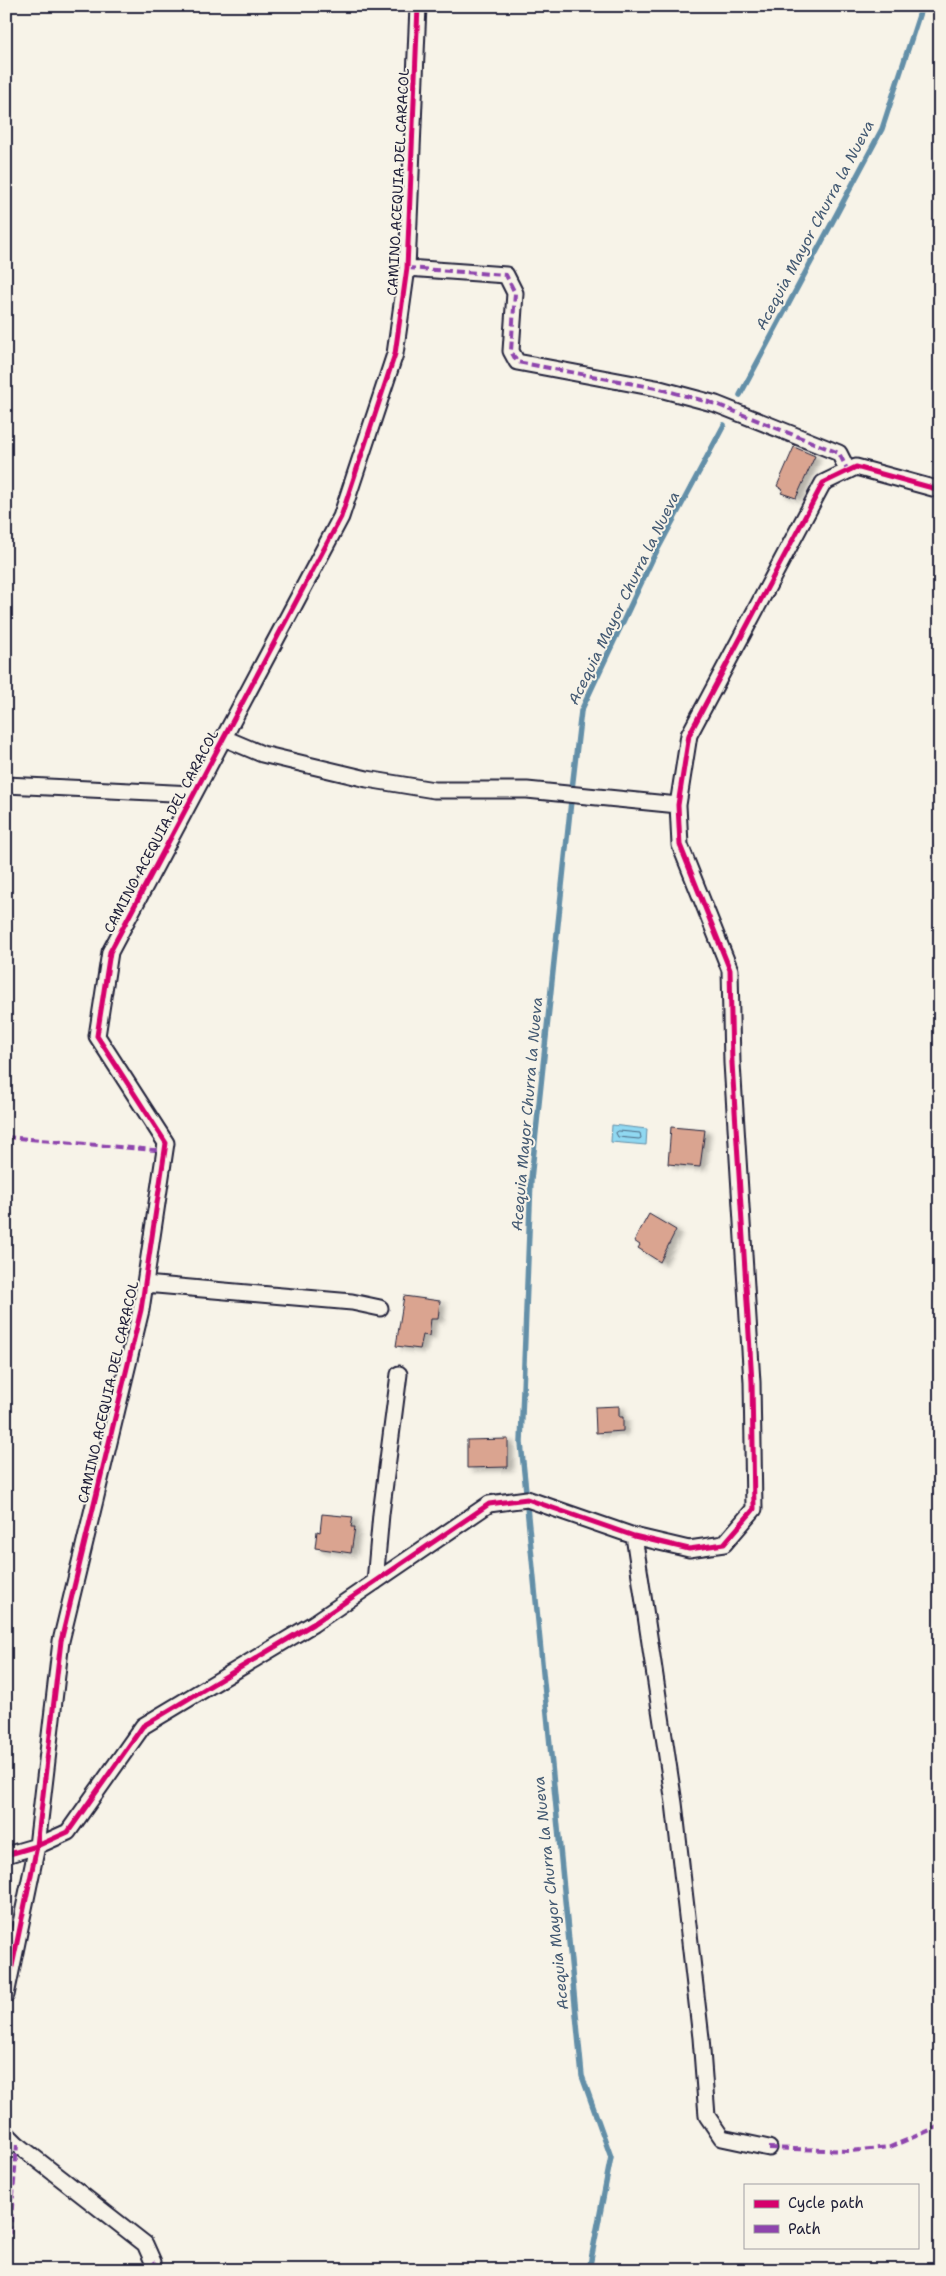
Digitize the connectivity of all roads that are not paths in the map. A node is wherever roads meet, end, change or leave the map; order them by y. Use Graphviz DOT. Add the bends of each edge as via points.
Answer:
graph roads {
  1 [pos="418,6"];
  2 [pos="407,268"];
  3 [pos="848,471"];
  4 [pos="940,490"];
  5 [pos="224,738"];
  6 [pos="6,785"];
  7 [pos="192,794"];
  8 [pos="678,805"];
  9 [pos="145,1284"];
  10 [pos="380,1308"];
  11 [pos="399,1374"];
  12 [pos="634,1536"];
  13 [pos="375,1582"];
  14 [pos="37,1846"];
  15 [pos="6,1855"];
  16 [pos="6,1995"];
  17 [pos="6,2133"];
  18 [pos="769,2148"];
  19 [pos="152,2262"];
  1 -- 2 [label="street, CAMINO ACEQUIA DEL CARACOL"];
  2 -- 3 [label="street" via="506,275 515,293 510,351 517,362 656,388 716,404 839,452"];
  2 -- 5 [label="street, CAMINO ACEQUIA DEL CARACOL" via="396,354 341,517"];
  3 -- 4 [label="street" via="856,467"];
  3 -- 8 [label="street" via="823,483 689,735"];
  5 -- 7 [label="street, CAMINO ACEQUIA DEL CARACOL"];
  5 -- 8 [label="street" via="262,754 367,779 434,790 527,790"];
  6 -- 7 [label="street"];
  7 -- 9 [label="street, CAMINO ACEQUIA DEL CARACOL" via="110,952 97,1036 166,1143"];
  8 -- 12 [label="street" via="680,845 730,970 732,1063 752,1382 754,1509 724,1544 688,1549"];
  9 -- 10 [label="street" via="352,1302"];
  9 -- 14 [label="street, CAMINO ACEQUIA DEL CARACOL" via="62,1641"];
  11 -- 13 [label="street"];
  12 -- 13 [label="street" via="526,1499 489,1504"];
  12 -- 18 [label="street" via="674,1803 701,2038 706,2116 722,2138"];
  13 -- 14 [label="street" via="313,1624 143,1726 68,1832"];
  14 -- 15 [label="street"];
  14 -- 16 [label="street, CAMINO ACEQUIA DEL CARACOL"];
  17 -- 19 [label="street" via="145,2244"];
}
